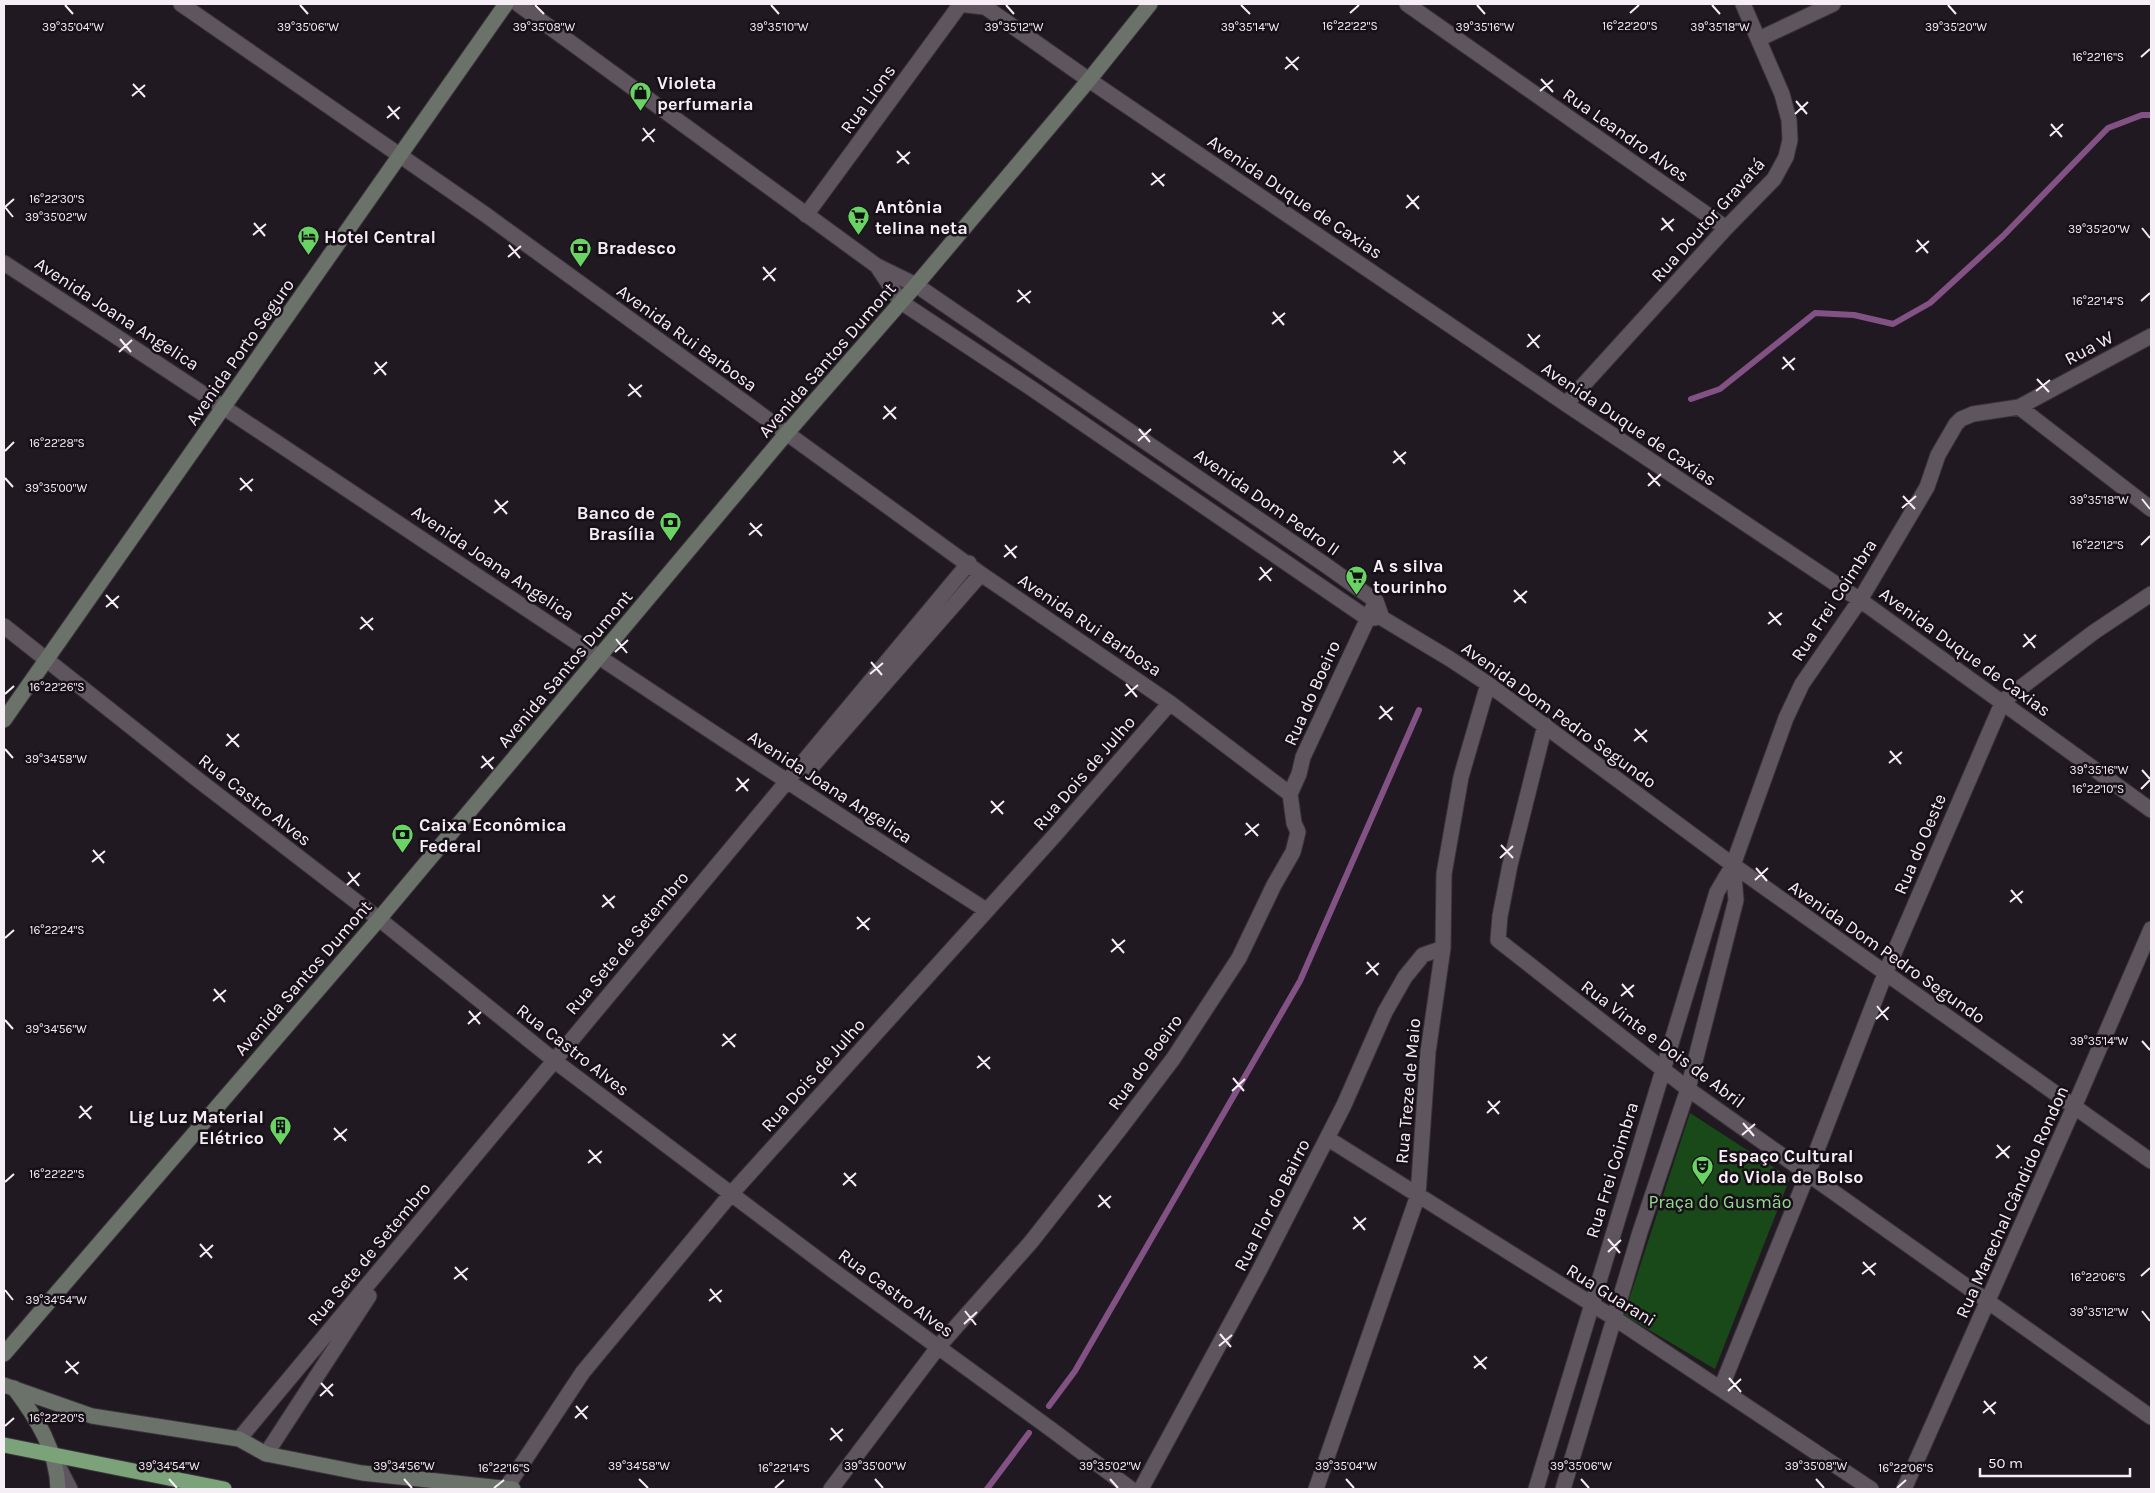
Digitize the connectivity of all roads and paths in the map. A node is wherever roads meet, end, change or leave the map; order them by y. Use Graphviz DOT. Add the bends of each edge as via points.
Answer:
graph roads {
  1 [pos="181,4"];
  2 [pos="506,4"];
  3 [pos="518,4"];
  4 [pos="959,4"];
  5 [pos="1150,4"];
  6 [pos="1407,4"];
  7 [pos="1743,4"];
  8 [pos="1833,4"];
  9 [pos="983,5"];
  10 [pos="1759,39"];
  11 [pos="1089,80"];
  12 [pos="400,155"];
  13 [pos="806,215"];
  14 [pos="1726,228"];
  15 [pos="4,263"];
  16 [pos="877,266"];
  17 [pos="916,285"];
  18 [pos="901,302"];
  19 [pos="2151,336"];
  20 [pos="1043,371"];
  21 [pos="1031,388"];
  22 [pos="1566,404"];
  23 [pos="225,407"];
  24 [pos="2018,407"];
  25 [pos="786,434"];
  26 [pos="1187,470"];
  27 [pos="1175,488"];
  28 [pos="2151,509"];
  29 [pos="969,564"];
  30 [pos="981,574"];
  31 [pos="2151,594"];
  32 [pos="1376,600"];
  33 [pos="1860,600"];
  34 [pos="1374,618"];
  35 [pos="4,626"];
  36 [pos="600,656"];
  37 [pos="46,659"];
  38 [pos="1488,684"];
  39 [pos="2003,701"];
  40 [pos="1170,703"];
  41 [pos="4,720"];
  42 [pos="1545,725"];
  43 [pos="790,784"];
  44 [pos="1290,794"];
  45 [pos="2151,810"];
  46 [pos="1733,865"];
  47 [pos="986,910"];
  48 [pos="378,919"];
  49 [pos="2151,929"];
  50 [pos="1443,948"];
  51 [pos="1885,974"];
  52 [pos="558,1062"];
  53 [pos="1662,1070"];
  54 [pos="1688,1089"];
  55 [pos="2074,1107"];
  56 [pos="1328,1138"];
  57 [pos="2151,1161"];
  58 [pos="1808,1174"];
  59 [pos="731,1194"];
  60 [pos="1418,1194"];
  61 [pos="1989,1301"];
  62 [pos="1591,1304"];
  63 [pos="1614,1318"];
  64 [pos="939,1346"];
  65 [pos="4,1354"];
  66 [pos="9,1387"];
  67 [pos="1720,1388"];
  68 [pos="2151,1417"];
  69 [pos="239,1439"];
  70 [pos="4,1444"];
  71 [pos="266,1454"];
  72 [pos="52,1455"];
  73 [pos="58,1489"];
  74 [pos="70,1489"];
  75 [pos="224,1489"];
  76 [pos="510,1489"];
  77 [pos="831,1489"];
  78 [pos="1131,1489"];
  79 [pos="1141,1489"];
  80 [pos="1316,1489"];
  81 [pos="1536,1489"];
  82 [pos="1563,1489"];
  83 [pos="1871,1489"];
  84 [pos="1904,1489"];
  1 -- 12 [label="street, Avenida Rui Barbosa"];
  2 -- 12 [label="main road, Avenida Porto Seguro"];
  3 -- 13 [label="street"];
  4 -- 9 [label="street, Avenida Duque de Caxias"];
  4 -- 13 [label="street, Rua Lions"];
  5 -- 11 [label="main road, Avenida Santos Dumont"];
  6 -- 14 [label="street, Rua Leandro Alves"];
  7 -- 10 [label="street, Rua Doutor Gravatá"];
  8 -- 10 [label="street"];
  9 -- 11 [label="street, Avenida Duque de Caxias"];
  10 -- 14 [label="street, Rua Doutor Gravatá" via="1782,94 1790,140 1786,157 1774,179"];
  11 -- 17 [label="main road, Avenida Santos Dumont"];
  11 -- 22 [label="street, Avenida Duque de Caxias"];
  12 -- 23 [label="main road, Avenida Porto Seguro"];
  12 -- 25 [label="street, Avenida Rui Barbosa"];
  13 -- 16 [label="street"];
  14 -- 22 [label="street, Rua Doutor Gravatá"];
  15 -- 23 [label="street, Avenida Joana Angelica"];
  16 -- 17 [label="street, Avenida Dom Pedro II"];
  16 -- 18 [label="street"];
  17 -- 18 [label="main road, Avenida Santos Dumont"];
  17 -- 20 [label="street, Avenida Dom Pedro II"];
  18 -- 21 [label="street"];
  18 -- 25 [label="main road, Avenida Santos Dumont"];
  19 -- 24 [label="street, Rua W"];
  20 -- 21 [label="street"];
  20 -- 26 [label="street, Avenida Dom Pedro II"];
  21 -- 27 [label="street"];
  22 -- 33 [label="street, Avenida Duque de Caxias"];
  23 -- 36 [label="street, Avenida Joana Angelica"];
  23 -- 37 [label="main road, Avenida Porto Seguro"];
  24 -- 28 [label="street"];
  24 -- 33 [label="street, Rua Frei Coimbra" via="1974,414 1956,424 1938,455 1927,487"];
  25 -- 29 [label="street, Avenida Rui Barbosa"];
  25 -- 36 [label="main road, Avenida Santos Dumont"];
  26 -- 27 [label="street"];
  26 -- 32 [label="street, Avenida Dom Pedro II"];
  27 -- 34 [label="street"];
  29 -- 30 [label="street, Avenida Rui Barbosa"];
  29 -- 43 [label="street, Rua Sete de Setembro"];
  30 -- 40 [label="street, Avenida Rui Barbosa"];
  30 -- 43 [label="street, Rua Sete de Setembro"];
  31 -- 39 [label="street, Rua do Oeste" via="2094,632"];
  32 -- 34 [label="street, Rua do Boeiro"];
  33 -- 39 [label="street, Avenida Duque de Caxias"];
  33 -- 46 [label="street, Rua Frei Coimbra" via="1802,684 1786,718"];
  34 -- 38 [label="street, Avenida Dom Pedro Segundo" via="1450,658"];
  34 -- 44 [label="street, Rua do Boeiro" via="1303,757"];
  35 -- 37 [label="street, Rua Castro Alves"];
  36 -- 43 [label="street, Avenida Joana Angelica"];
  36 -- 48 [label="main road, Avenida Santos Dumont"];
  37 -- 41 [label="main road, Avenida Porto Seguro"];
  37 -- 48 [label="street, Rua Castro Alves"];
  38 -- 42 [label="street, Avenida Dom Pedro Segundo"];
  38 -- 50 [label="street, Rua Treze de Maio" via="1461,777 1444,874"];
  39 -- 45 [label="street, Avenida Duque de Caxias"];
  39 -- 51 [label="street, Rua do Oeste"];
  40 -- 44 [label="street, Avenida Rui Barbosa"];
  40 -- 47 [label="street, Rua Dois de Julho"];
  42 -- 46 [label="street, Avenida Dom Pedro Segundo"];
  42 -- 53 [label="street, Rua Vinte e Dois de Abril" via="1510,865 1498,940"];
  43 -- 47 [label="street, Avenida Joana Angelica"];
  43 -- 52 [label="street, Rua Sete de Setembro"];
  44 -- 64 [label="street, Rua do Boeiro" via="1298,832 1293,852 1239,958 1173,1059 1119,1130 1031,1242"];
  46 -- 51 [label="street, Avenida Dom Pedro Segundo"];
  46 -- 53 [label="street, Rua Frei Coimbra" via="1717,892"];
  46 -- 54 [label="street, Rua Frei Coimbra" via="1736,900"];
  47 -- 59 [label="street, Rua Dois de Julho"];
  48 -- 52 [label="street, Rua Castro Alves"];
  48 -- 65 [label="main road, Avenida Santos Dumont"];
  49 -- 55 [label="street, Rua Marechal Cândido Rondon"];
  50 -- 56 [label="street, Rua Flor do Bairro" via="1423,956 1406,977 1386,1012"];
  50 -- 60 [label="street, Rua Treze de Maio" via="1428,1052"];
  51 -- 55 [label="street, Avenida Dom Pedro Segundo"];
  51 -- 58 [label="street, Rua do Oeste"];
  52 -- 59 [label="street, Rua Castro Alves"];
  52 -- 69 [label="street, Rua Sete de Setembro"];
  52 -- 71 [label="street, Rua Sete de Setembro" via="374,1288"];
  53 -- 54 [label="street, Rua Vinte e Dois de Abril"];
  53 -- 62 [label="street, Rua Frei Coimbra"];
  54 -- 58 [label="street, Rua Vinte e Dois de Abril"];
  54 -- 63 [label="street, Rua Frei Coimbra"];
  55 -- 57 [label="street, Avenida Dom Pedro Segundo"];
  55 -- 61 [label="street, Rua Marechal Cândido Rondon"];
  56 -- 60 [label="street, Rua Guarani"];
  56 -- 79 [label="street, Rua Flor do Bairro"];
  58 -- 61 [label="street, Rua Vinte e Dois de Abril"];
  58 -- 67 [label="street"];
  59 -- 64 [label="street, Rua Castro Alves"];
  59 -- 76 [label="street, Rua Dois de Julho" via="583,1372"];
  60 -- 62 [label="street, Rua Guarani"];
  60 -- 80 [label="street, Rua Treze de Maio"];
  61 -- 68 [label="street, Rua Vinte e Dois de Abril"];
  61 -- 84 [label="street, Rua Marechal Cândido Rondon"];
  62 -- 63 [label="street, Rua Guarani"];
  62 -- 81 [label="street, Rua Frei Coimbra"];
  63 -- 67 [label="street, Rua Guarani"];
  63 -- 82 [label="street, Rua Frei Coimbra"];
  64 -- 77 [label="street, Rua do Boeiro"];
  64 -- 78 [label="street, Rua Castro Alves"];
  66 -- 69 [label="main road" via="92,1416"];
  66 -- 72 [label="main road" via="42,1429"];
  67 -- 83 [label="street, Rua Guarani"];
  69 -- 71 [label="main road"];
  70 -- 72 [label="highway"];
  71 -- 76 [label="main road" via="362,1473"];
  72 -- 73 [label="main road"];
  72 -- 74 [label="street"];
  72 -- 75 [label="highway"];
}
